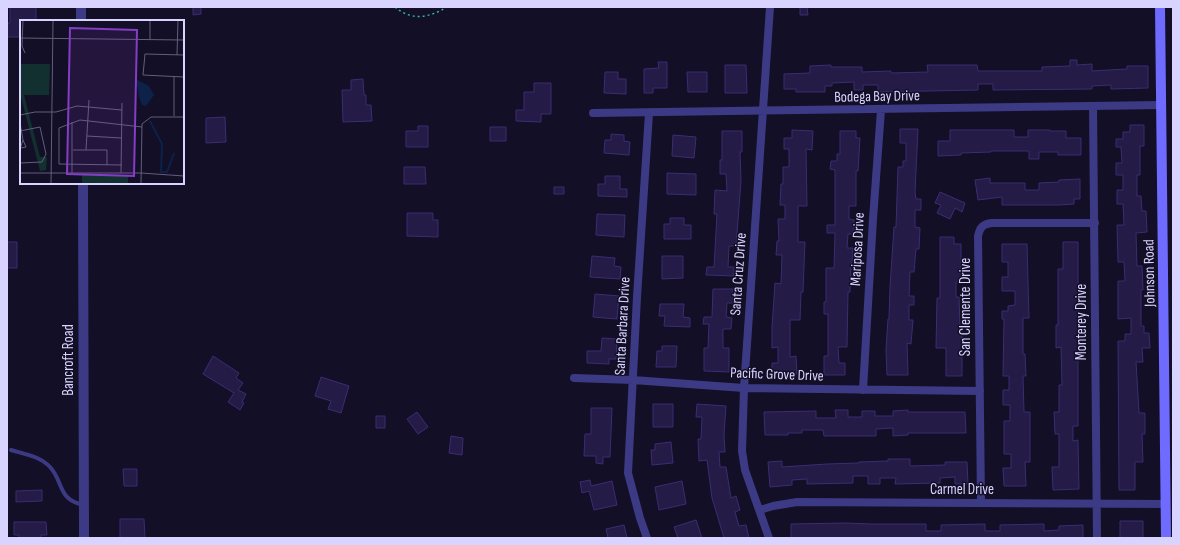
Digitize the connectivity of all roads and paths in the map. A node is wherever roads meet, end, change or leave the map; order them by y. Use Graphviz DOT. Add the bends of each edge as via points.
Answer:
graph roads {
  1 [pos="81,7"];
  2 [pos="395,7"];
  3 [pos="447,7"];
  4 [pos="770,7"];
  5 [pos="1160,7"];
  6 [pos="81,20"];
  7 [pos="1162,105"];
  8 [pos="1093,106"];
  9 [pos="881,110"];
  10 [pos="764,111"];
  11 [pos="649,112"];
  12 [pos="593,113"];
  13 [pos="83,184"];
  14 [pos="1095,223"];
  15 [pos="574,378"];
  16 [pos="633,380"];
  17 [pos="744,388"];
  18 [pos="863,390"];
  19 [pos="980,392"];
  20 [pos="11,450"];
  21 [pos="981,503"];
  22 [pos="1096,503"];
  23 [pos="1166,504"];
  24 [pos="84,505"];
  25 [pos="760,510"];
  26 [pos="84,538"];
  27 [pos="647,538"];
  28 [pos="770,538"];
  29 [pos="1097,538"];
  30 [pos="1166,538"];
  1 -- 6 [label="street"];
  2 -- 3 [label="path" via="407,15 417,17 429,16"];
  4 -- 10 [label="street, Santa Cruz Drive"];
  5 -- 7 [label="main road, Johnson Road"];
  7 -- 8 [label="street, Bodega Bay Drive"];
  7 -- 23 [label="main road, Johnson Road"];
  8 -- 9 [label="street, Bodega Bay Drive"];
  8 -- 14 [label="street, Monterey Drive"];
  9 -- 10 [label="street, Bodega Bay Drive"];
  9 -- 18 [label="street, Mariposa Drive"];
  10 -- 11 [label="street, Bodega Bay Drive"];
  10 -- 17 [label="street, Santa Cruz Drive"];
  11 -- 12 [label="street, Bodega Bay Drive"];
  11 -- 16 [label="street, Santa Barbara Drive"];
  13 -- 24 [label="street, Bancroft Road"];
  14 -- 19 [label="street, San Clemente Drive" via="992,223 985,224 980,229"];
  14 -- 22 [label="street, Monterey Drive"];
  15 -- 16 [label="street, Pacific Grove Drive"];
  16 -- 17 [label="street, Pacific Grove Drive"];
  16 -- 27 [label="street, Santa Barbara Drive" via="628,472"];
  17 -- 18 [label="street, Pacific Grove Drive"];
  17 -- 25 [label="street, Santa Cruz Drive" via="742,451 745,470"];
  18 -- 19 [label="street, Pacific Grove Drive"];
  19 -- 21 [label="street, San Clemente Drive"];
  20 -- 24 [label="lane" via="42,460 51,468 60,488 68,497 74,503"];
  21 -- 22 [label="street, Carmel Drive"];
  21 -- 25 [label="street, Carmel Drive" via="797,502"];
  22 -- 23 [label="street, Carmel Drive"];
  22 -- 29 [label="street, Monterey Drive"];
  23 -- 30 [label="main road, Johnson Road"];
  24 -- 26 [label="street, Bancroft Road"];
  25 -- 28 [label="street, Santa Cruz Drive"];
}
